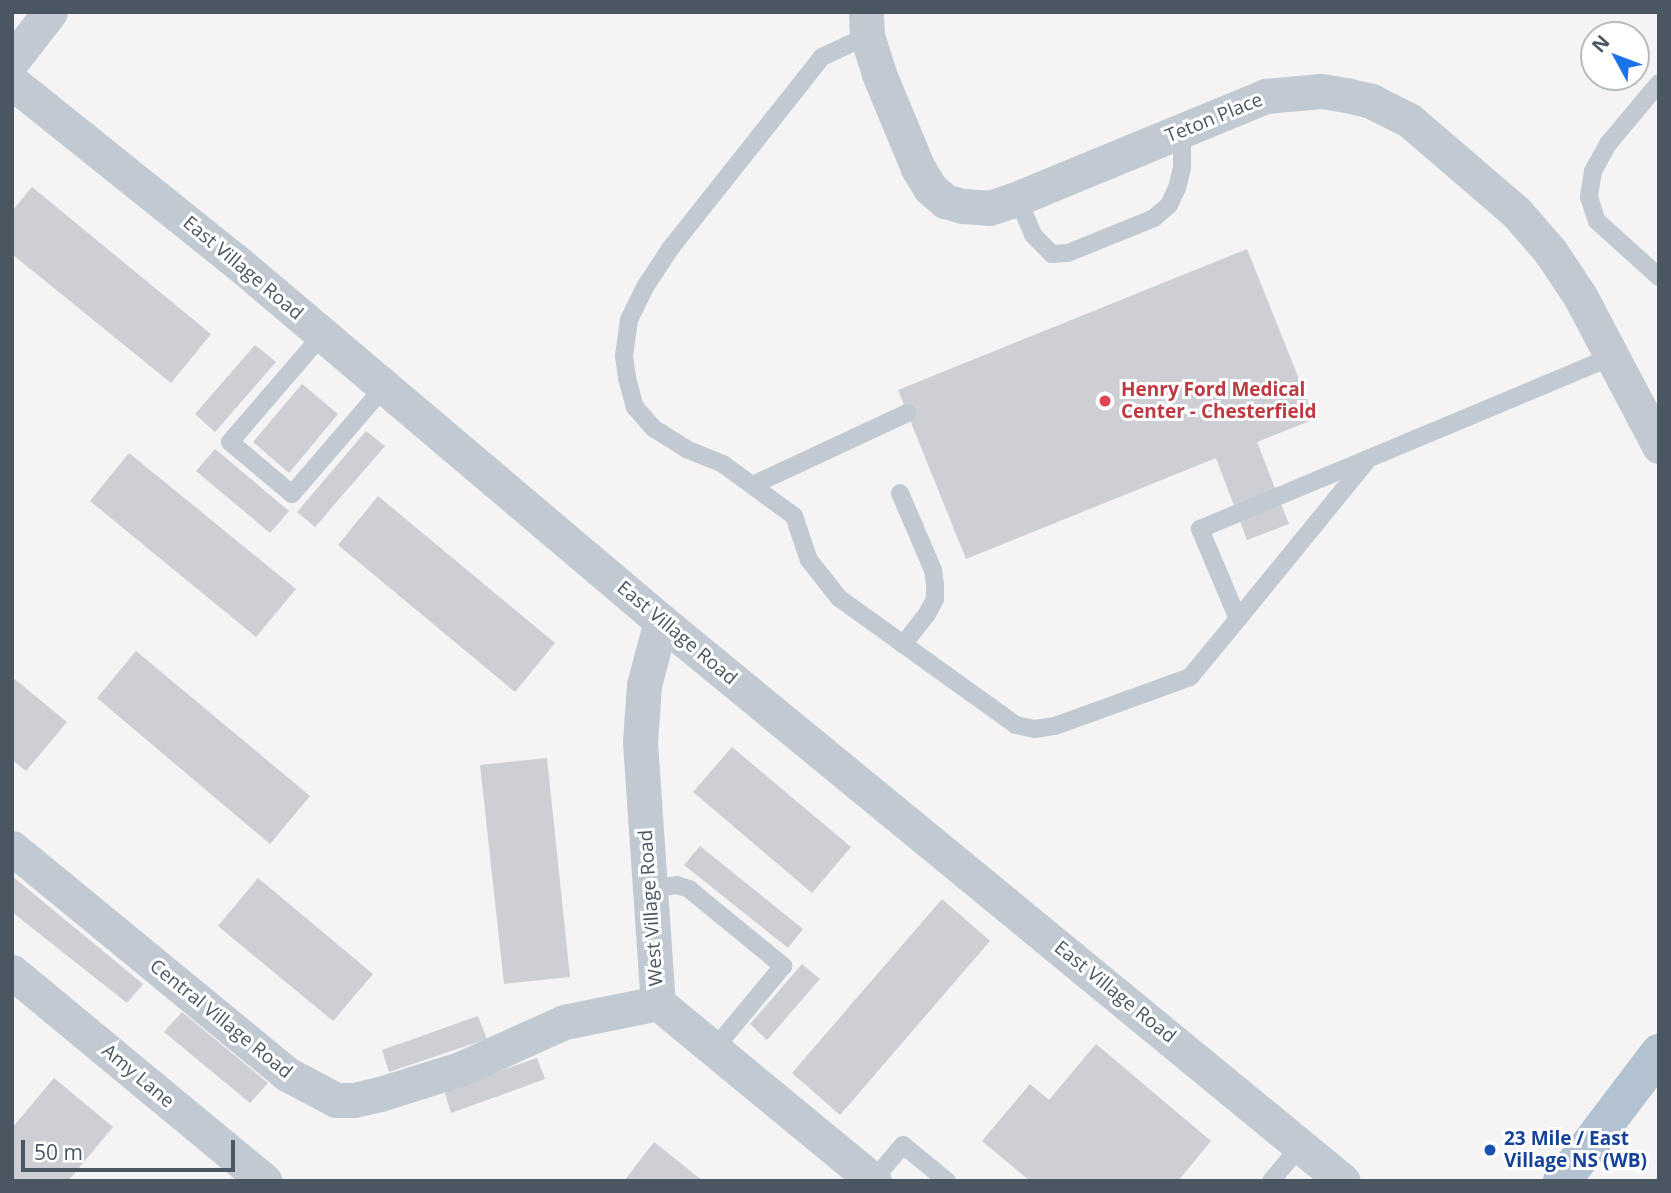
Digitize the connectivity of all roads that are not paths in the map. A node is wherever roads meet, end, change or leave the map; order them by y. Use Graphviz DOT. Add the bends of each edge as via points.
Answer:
graph roads {
  1 [pos="50,12"];
  2 [pos="867,24"];
  3 [pos="13,79"];
  4 [pos="1659,83"];
  5 [pos="1182,131"];
  6 [pos="1018,199"];
  7 [pos="1659,277"];
  8 [pos="323,335"];
  9 [pos="1612,357"];
  10 [pos="384,387"];
  11 [pos="907,413"];
  12 [pos="1659,446"];
  13 [pos="1369,459"];
  14 [pos="755,484"];
  15 [pos="900,493"];
  16 [pos="1238,619"];
  17 [pos="661,621"];
  18 [pos="903,645"];
  19 [pos="12,848"];
  20 [pos="650,888"];
  21 [pos="18,990"];
  22 [pos="658,1003"];
  23 [pos="714,1049"];
  24 [pos="1659,1054"];
  25 [pos="1302,1144"];
  26 [pos="265,1181"];
  27 [pos="874,1181"];
  28 [pos="947,1181"];
  29 [pos="1272,1181"];
  30 [pos="1343,1181"];
  31 [pos="1562,1181"];
  1 -- 3 [label="street"];
  2 -- 6 [label="street, Teton Place" via="906,145 930,188 945,201 963,206 989,208"];
  2 -- 14 [label="lane" via="822,57 799,84 670,249 629,320 624,356 635,407 653,428"];
  3 -- 8 [label="street, East Village Road"];
  4 -- 7 [label="lane" via="1608,144 1593,171 1589,197 1597,221"];
  5 -- 6 [label="street, Teton Place"];
  5 -- 6 [label="lane" via="1177,188 1169,205 1154,218 1068,253 1052,254 1033,234"];
  5 -- 9 [label="street, Teton Place" via="1266,96 1321,91 1371,101 1409,120 1532,230 1573,284"];
  8 -- 10 [label="street, East Village Road"];
  8 -- 10 [label="lane" via="230,442 292,494"];
  9 -- 12 [label="street, Teton Place"];
  9 -- 13 [label="lane"];
  10 -- 17 [label="street, East Village Road"];
  11 -- 14 [label="lane"];
  13 -- 16 [label="lane"];
  13 -- 16 [label="lane" via="1200,529"];
  14 -- 18 [label="lane" via="794,516 809,560 824,582"];
  15 -- 18 [label="lane" via="935,584 935,599"];
  16 -- 18 [label="lane" via="1190,677 1055,726 1035,729 997,714"];
  17 -- 20 [label="street, West Village Road" via="644,685 640,742"];
  17 -- 25 [label="street, East Village Road"];
  19 -- 22 [label="street, Central Village Road" via="287,1074 336,1100 380,1094 460,1069 564,1022"];
  20 -- 22 [label="street, West Village Road"];
  20 -- 23 [label="lane" via="677,885 689,889 783,966"];
  21 -- 26 [label="street, Amy Lane"];
  22 -- 23 [label="street, West Village Road"];
  23 -- 27 [label="street, West Village Road"];
  24 -- 31 [label="main road"];
  25 -- 29 [label="lane"];
  25 -- 30 [label="street, East Village Road"];
  27 -- 28 [label="lane" via="903,1145"];
}
